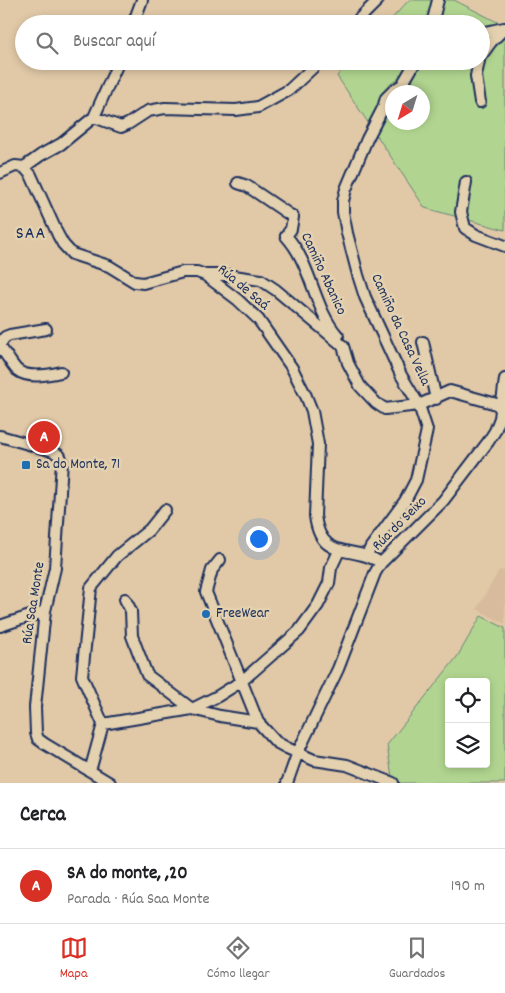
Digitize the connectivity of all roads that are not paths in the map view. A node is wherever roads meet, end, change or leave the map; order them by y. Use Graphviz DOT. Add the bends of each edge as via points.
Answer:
graph roads {
  1 [pos="142,0"];
  2 [pos="378,0"];
  3 [pos="438,0"];
  4 [pos="136,15"];
  5 [pos="363,15"];
  6 [pos="434,15"];
  7 [pos="505,28"];
  8 [pos="490,31"];
  9 [pos="490,43"];
  10 [pos="116,70"];
  11 [pos="310,70"];
  12 [pos="411,70"];
  13 [pos="477,70"];
  14 [pos="480,102"];
  15 [pos="94,117"];
  16 [pos="24,167"];
  17 [pos="0,172"];
  18 [pos="466,182"];
  19 [pos="238,183"];
  20 [pos="505,246"];
  21 [pos="206,275"];
  22 [pos="46,329"];
  23 [pos="423,342"];
  24 [pos="0,346"];
  25 [pos="343,346"];
  26 [pos="61,372"];
  27 [pos="505,379"];
  28 [pos="436,399"];
  29 [pos="419,405"];
  30 [pos="503,412"];
  31 [pos="0,436"];
  32 [pos="165,510"];
  33 [pos="339,551"];
  34 [pos="367,555"];
  35 [pos="220,560"];
  36 [pos="381,563"];
  37 [pos="125,599"];
  38 [pos="45,611"];
  39 [pos="0,626"];
  40 [pos="242,681"];
  41 [pos="192,709"];
  42 [pos="258,722"];
  43 [pos="103,724"];
  44 [pos="298,752"];
  45 [pos="90,771"];
  46 [pos="107,782"];
  47 [pos="286,783"];
  48 [pos="393,783"];
  1 -- 4 [label="street"];
  2 -- 5 [label="street"];
  3 -- 6 [label="street"];
  7 -- 8 [label="street"];
  7 -- 9 [label="street"];
  10 -- 15 [label="street"];
  11 -- 15 [label="street" via="289,90 258,107 236,110 165,108 148,111 121,127"];
  12 -- 29 [label="street, Camiño da Casa Vella" via="402,85 386,98 346,189 343,212 365,297"];
  13 -- 14 [label="street"];
  15 -- 16 [label="street" via="61,144"];
  16 -- 17 [label="street" via="16,166"];
  16 -- 21 [label="street, Rúa de Saá" via="31,175 63,244 72,254 109,266 135,282 143,283 190,271"];
  18 -- 20 [label="street" via="461,212 465,228"];
  19 -- 25 [label="street, Camiño Abanico" via="293,217 286,236"];
  21 -- 25 [label="street, Camiño Abanico" via="261,280"];
  21 -- 33 [label="street, Rúa de Saá" via="258,319 292,368 306,396 318,444 316,525 322,537"];
  22 -- 24 [label="street" via="10,335"];
  23 -- 28 [label="street"];
  24 -- 26 [label="street" via="21,372 34,375"];
  25 -- 29 [label="street, Camiño Abanico" via="360,386 376,403 385,409"];
  27 -- 30 [label="street, Rúa do Seixo"];
  28 -- 29 [label="street, Camiño Abanico"];
  28 -- 30 [label="street, Camiño Abanico" via="450,392 493,402"];
  29 -- 34 [label="street, Camiño da Casa Vella" via="427,430 416,480"];
  30 -- 36 [label="street, Rúa do Seixo" via="495,431 462,478"];
  31 -- 38 [label="street, Rúa Saa Monte" via="53,451 62,462 55,568"];
  32 -- 43 [label="street" via="149,530 117,556 91,588 82,676"];
  33 -- 34 [label="street"];
  33 -- 40 [label="street" via="318,605 299,631"];
  34 -- 36 [label="street"];
  35 -- 40 [label="street" via="212,570 206,592"];
  36 -- 44 [label="street, Rúa do Seixo" via="338,669"];
  37 -- 41 [label="street" via="131,611 132,636 147,675"];
  38 -- 39 [label="street"];
  38 -- 45 [label="street, Rúa Saa Monte" via="35,707 36,733 45,744"];
  40 -- 41 [label="street"];
  40 -- 42 [label="street"];
  41 -- 42 [label="street"];
  41 -- 43 [label="street"];
  42 -- 44 [label="street" via="276,742"];
  43 -- 45 [label="street"];
  44 -- 47 [label="street, Rúa do Seixo"];
  44 -- 48 [label="street" via="314,760 347,765"];
  45 -- 46 [label="street, Rúa Saa Monte"];
}
